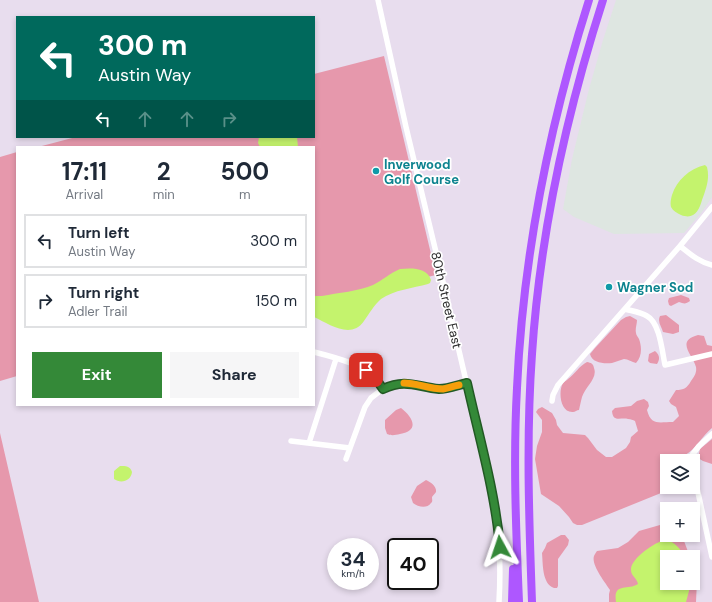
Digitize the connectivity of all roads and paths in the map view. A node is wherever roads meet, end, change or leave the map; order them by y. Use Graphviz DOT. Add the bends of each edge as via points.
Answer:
graph roads {
  1 [pos="378,0"];
  2 [pos="589,0"];
  3 [pos="603,0"];
  4 [pos="712,207"];
  5 [pos="680,246"];
  6 [pos="712,265"];
  7 [pos="625,309"];
  8 [pos="315,352"];
  9 [pos="712,354"];
  10 [pos="336,359"];
  11 [pos="467,383"];
  12 [pos="383,389"];
  13 [pos="552,401"];
  14 [pos="712,434"];
  15 [pos="290,441"];
  16 [pos="309,443"];
  17 [pos="350,448"];
  18 [pos="696,454"];
  19 [pos="346,459"];
  20 [pos="698,494"];
  21 [pos="515,506"];
  22 [pos="712,557"];
  23 [pos="499,602"];
  24 [pos="512,602"];
  25 [pos="519,602"];
  26 [pos="533,602"];
  1 -- 11 [label="street, 80th Street East"];
  2 -- 21 [label="highway" via="552,132 531,248 517,386"];
  3 -- 26 [label="highway" via="583,62 553,191 534,325 528,462"];
  4 -- 5 [label="street"];
  5 -- 6 [label="street" via="706,264"];
  5 -- 7 [label="street"];
  7 -- 9 [label="street" via="647,316 655,324 665,365"];
  7 -- 13 [label="street" via="558,385"];
  8 -- 10 [label="street"];
  10 -- 12 [label="street" via="366,370"];
  10 -- 16 [label="street"];
  11 -- 12 [label="street" via="443,389 402,383"];
  11 -- 23 [label="street, 80th Street East" via="496,516 500,563"];
  12 -- 17 [label="street" via="364,407"];
  14 -- 18 [label="street" via="699,446"];
  15 -- 16 [label="street"];
  16 -- 17 [label="street"];
  17 -- 19 [label="street"];
  20 -- 22 [label="street"];
  21 -- 24 [label="highway"];
  21 -- 25 [label="highway"];
}
